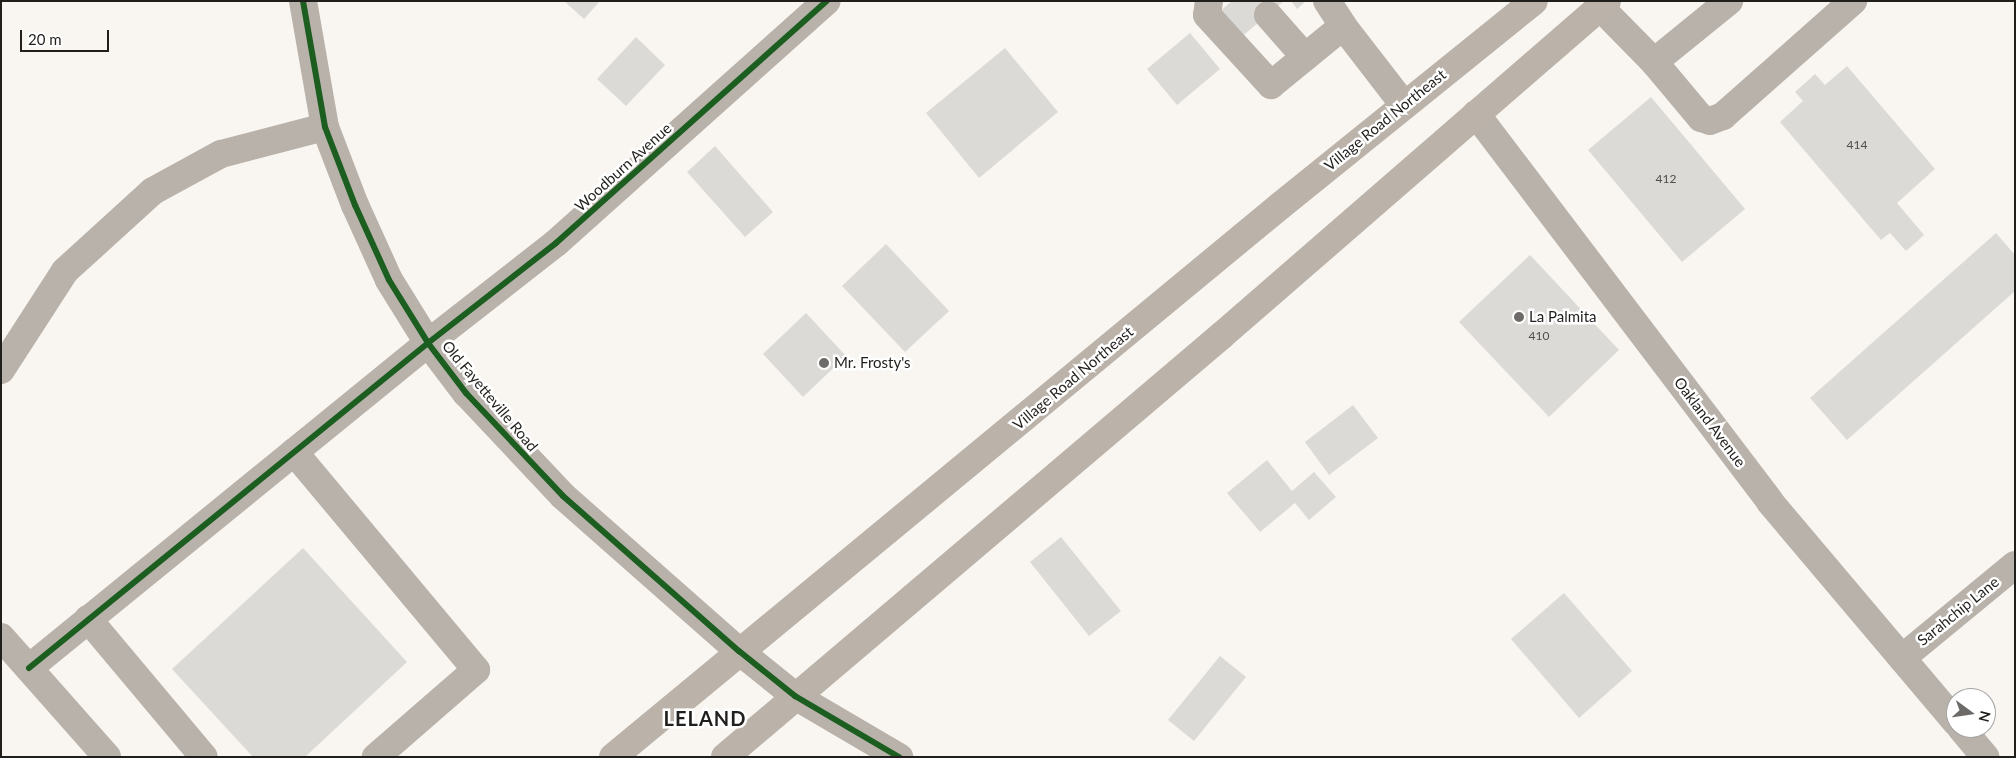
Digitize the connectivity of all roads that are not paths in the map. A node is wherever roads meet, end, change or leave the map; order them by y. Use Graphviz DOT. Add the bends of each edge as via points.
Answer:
graph roads {
  1 [pos="303,1"];
  2 [pos="827,1"];
  3 [pos="1209,1"];
  4 [pos="1327,1"];
  5 [pos="1534,1"];
  6 [pos="1728,1"];
  7 [pos="1853,1"];
  8 [pos="1603,4"];
  9 [pos="1268,14"];
  10 [pos="1342,26"];
  11 [pos="1305,57"];
  12 [pos="1654,62"];
  13 [pos="1404,105"];
  14 [pos="1476,114"];
  15 [pos="325,127"];
  16 [pos="428,343"];
  17 [pos="1,370"];
  18 [pos="294,452"];
  19 [pos="2015,565"];
  20 [pos="88,620"];
  21 [pos="1,637"];
  22 [pos="739,651"];
  23 [pos="1902,658"];
  24 [pos="29,668"];
  25 [pos="795,696"];
  26 [pos="1946,710"];
  27 [pos="1970,738"];
  28 [pos="107,757"];
  29 [pos="204,757"];
  30 [pos="376,757"];
  31 [pos="613,757"];
  32 [pos="725,757"];
  33 [pos="899,757"];
  34 [pos="1986,757"];
  1 -- 15 [label="street, Old Fayetteville Road"];
  2 -- 16 [label="street, Woodburn Avenue" via="556,243"];
  3 -- 11 [label="street" via="1208,15 1271,85"];
  4 -- 10 [label="street"];
  5 -- 13 [label="main road, Village Road Northeast"];
  6 -- 12 [label="street"];
  7 -- 12 [label="street" via="1723,116 1710,121 1701,118"];
  8 -- 12 [label="street"];
  8 -- 14 [label="main road"];
  9 -- 11 [label="street"];
  10 -- 11 [label="street"];
  10 -- 13 [label="street"];
  13 -- 22 [label="main road, Village Road Northeast"];
  14 -- 23 [label="street, Oakland Avenue" via="1770,502"];
  14 -- 25 [label="main road" via="1177,374"];
  15 -- 16 [label="street, Old Fayetteville Road" via="389,280"];
  15 -- 17 [label="street" via="221,154 153,190 65,270"];
  16 -- 18 [label="street, Woodburn Avenue"];
  16 -- 22 [label="street, Old Fayetteville Road" via="501,434 563,496"];
  18 -- 20 [label="street, Woodburn Avenue"];
  18 -- 30 [label="street" via="476,670"];
  19 -- 23 [label="street, Sarahchip Lane"];
  20 -- 24 [label="street, Woodburn Avenue"];
  20 -- 29 [label="street"];
  21 -- 24 [label="street"];
  22 -- 25 [label="street, Old Fayetteville Road"];
  22 -- 31 [label="main road, Village Road Northeast"];
  23 -- 26 [label="street, Oakland Avenue"];
  24 -- 28 [label="street"];
  25 -- 32 [label="main road"];
  25 -- 33 [label="street, Old Fayetteville Road"];
  27 -- 34 [label="street"];
}
